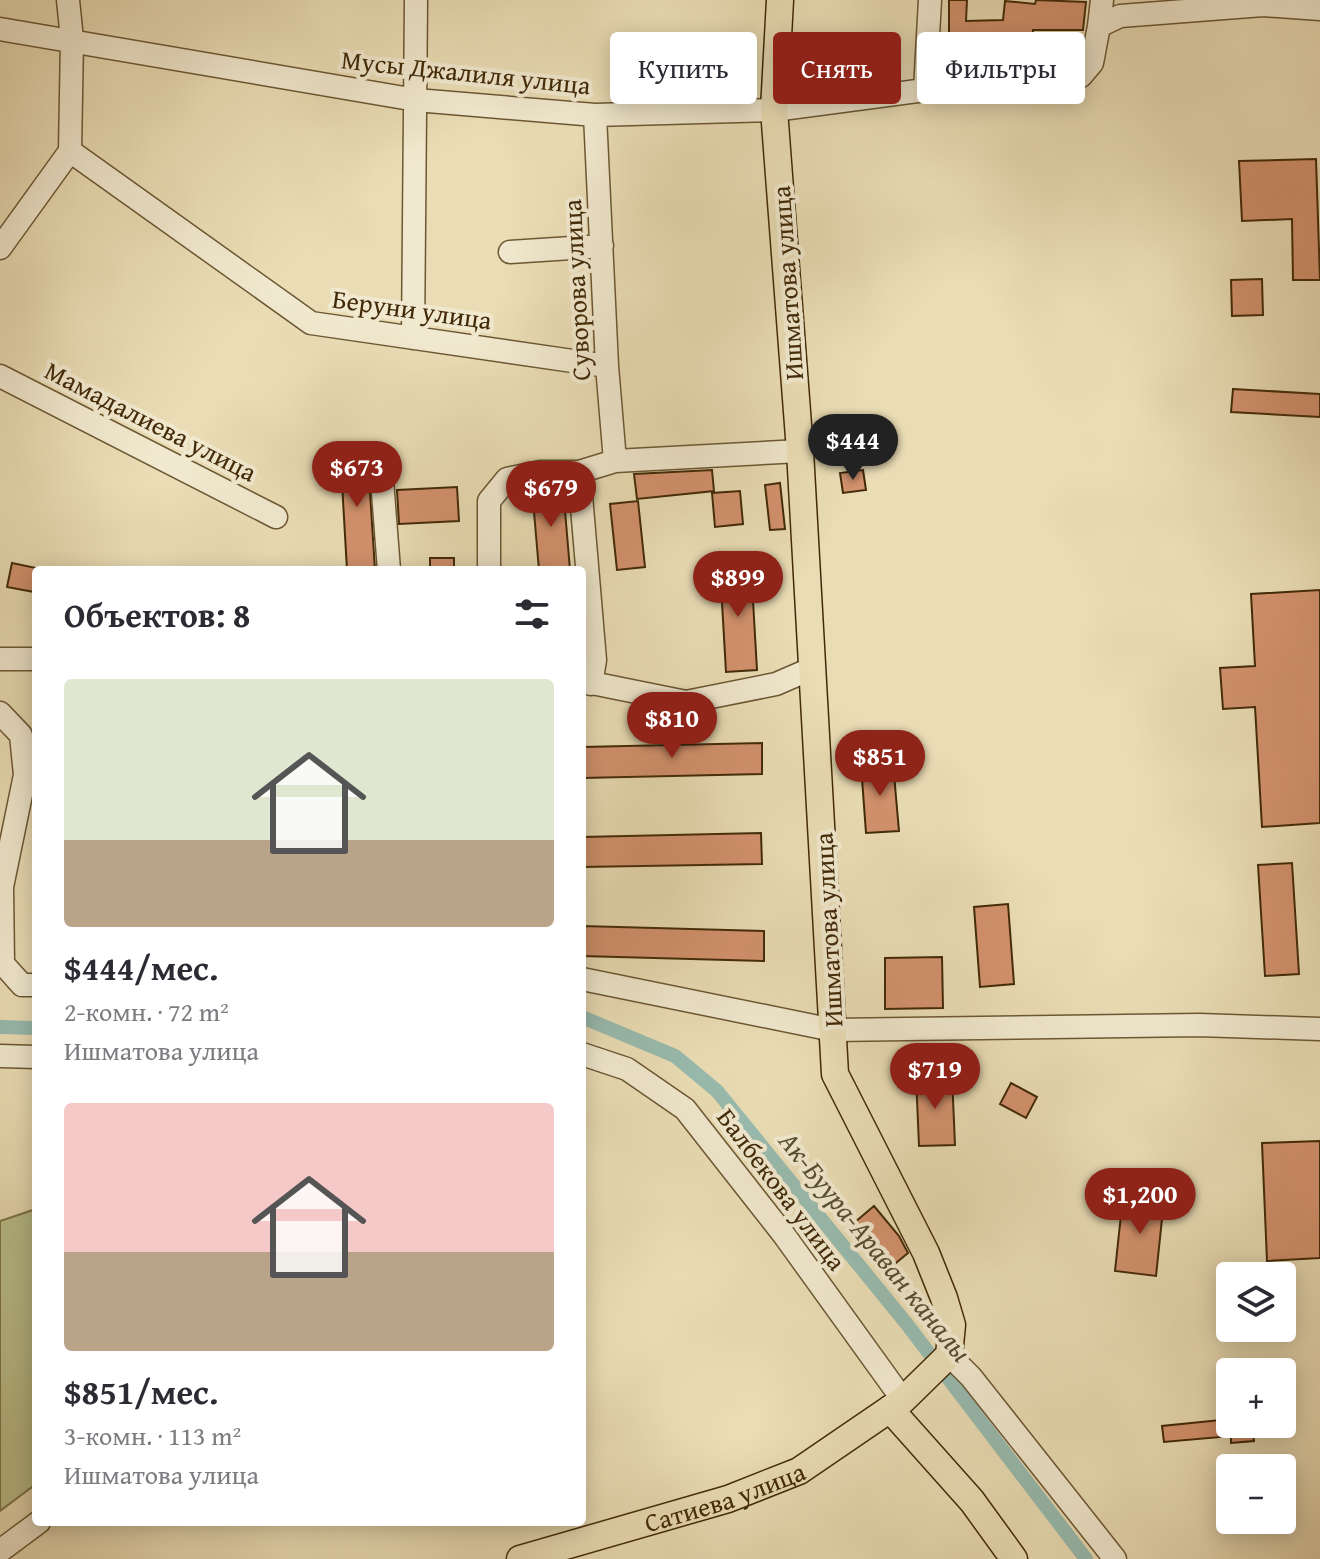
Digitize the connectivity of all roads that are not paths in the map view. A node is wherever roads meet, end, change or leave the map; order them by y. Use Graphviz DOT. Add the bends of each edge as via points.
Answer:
graph roads {
  1 [pos="68,0"];
  2 [pos="416,0"];
  3 [pos="780,0"];
  4 [pos="930,0"];
  5 [pos="1102,0"];
  6 [pos="1320,9"];
  7 [pos="1099,26"];
  8 [pos="0,29"];
  9 [pos="928,32"];
  10 [pos="72,39"];
  11 [pos="1085,71"];
  12 [pos="917,91"];
  13 [pos="416,100"];
  14 [pos="774,110"];
  15 [pos="595,115"];
  16 [pos="70,151"];
  17 [pos="602,246"];
  18 [pos="0,248"];
  19 [pos="510,252"];
  20 [pos="413,338"];
  21 [pos="607,366"];
  22 [pos="0,376"];
  23 [pos="800,451"];
  24 [pos="615,461"];
  25 [pos="381,467"];
  26 [pos="579,472"];
  27 [pos="276,517"];
  28 [pos="389,566"];
  29 [pos="489,566"];
  30 [pos="0,659"];
  31 [pos="32,659"];
  32 [pos="813,668"];
  33 [pos="587,683"];
  34 [pos="0,713"];
  35 [pos="31,775"];
  36 [pos="1,887"];
  37 [pos="586,980"];
  38 [pos="32,985"];
  39 [pos="1320,1029"];
  40 [pos="833,1030"];
  41 [pos="586,1055"];
  42 [pos="0,1056"];
  43 [pos="32,1057"];
  44 [pos="949,1355"];
  45 [pos="901,1401"];
  46 [pos="34,1526"];
  47 [pos="0,1551"];
  48 [pos="520,1559"];
  49 [pos="1014,1559"];
  50 [pos="1115,1559"];
  1 -- 10 [label="street"];
  2 -- 13 [label="street"];
  3 -- 14 [label="main road, Ишматова улица"];
  4 -- 9 [label="street"];
  5 -- 7 [label="street"];
  6 -- 7 [label="street" via="1263,5 1120,16"];
  7 -- 11 [label="street, Мусы Джалиля улица" via="1092,63"];
  8 -- 10 [label="street, Мусы Джалиля улица"];
  10 -- 13 [label="street, Мусы Джалиля улица"];
  10 -- 16 [label="street"];
  12 -- 14 [label="street, Мусы Джалиля улица"];
  13 -- 15 [label="street, Мусы Джалиля улица"];
  13 -- 20 [label="street"];
  14 -- 15 [label="street, Мусы Джалиля улица"];
  14 -- 23 [label="main road, Ишматова улица"];
  15 -- 17 [label="street, Суворова улица"];
  16 -- 18 [label="street"];
  16 -- 20 [label="street, Беруни улица" via="311,323"];
  17 -- 19 [label="street"];
  17 -- 21 [label="street, Суворова улица"];
  20 -- 21 [label="street, Беруни улица"];
  21 -- 24 [label="street, Суворова улица"];
  22 -- 27 [label="street, Мамадалиева улица"];
  23 -- 24 [label="street"];
  23 -- 32 [label="main road, Ишматова улица"];
  24 -- 26 [label="street"];
  25 -- 28 [label="street"];
  26 -- 29 [label="street" via="507,479 489,501"];
  26 -- 33 [label="street" via="595,660"];
  30 -- 31 [label="street"];
  32 -- 33 [label="street" via="776,684 686,702"];
  32 -- 40 [label="main road, Ишматова улица"];
  34 -- 35 [label="street" via="21,735"];
  35 -- 36 [label="street"];
  36 -- 38 [label="street" via="3,964 22,985"];
  37 -- 40 [label="street"];
  39 -- 40 [label="street" via="1199,1025"];
  40 -- 44 [label="main road, Ишматова улица" via="835,1074 944,1298 952,1325"];
  41 -- 45 [label="street, Балбекова улица" via="627,1069 685,1109 784,1235"];
  42 -- 43 [label="street"];
  44 -- 45 [label="main road, Сатиева улица"];
  44 -- 50 [label="street"];
  45 -- 48 [label="main road, Сатиева улица" via="799,1471 768,1484"];
  45 -- 49 [label="main road"];
  46 -- 47 [label="street"];
}
